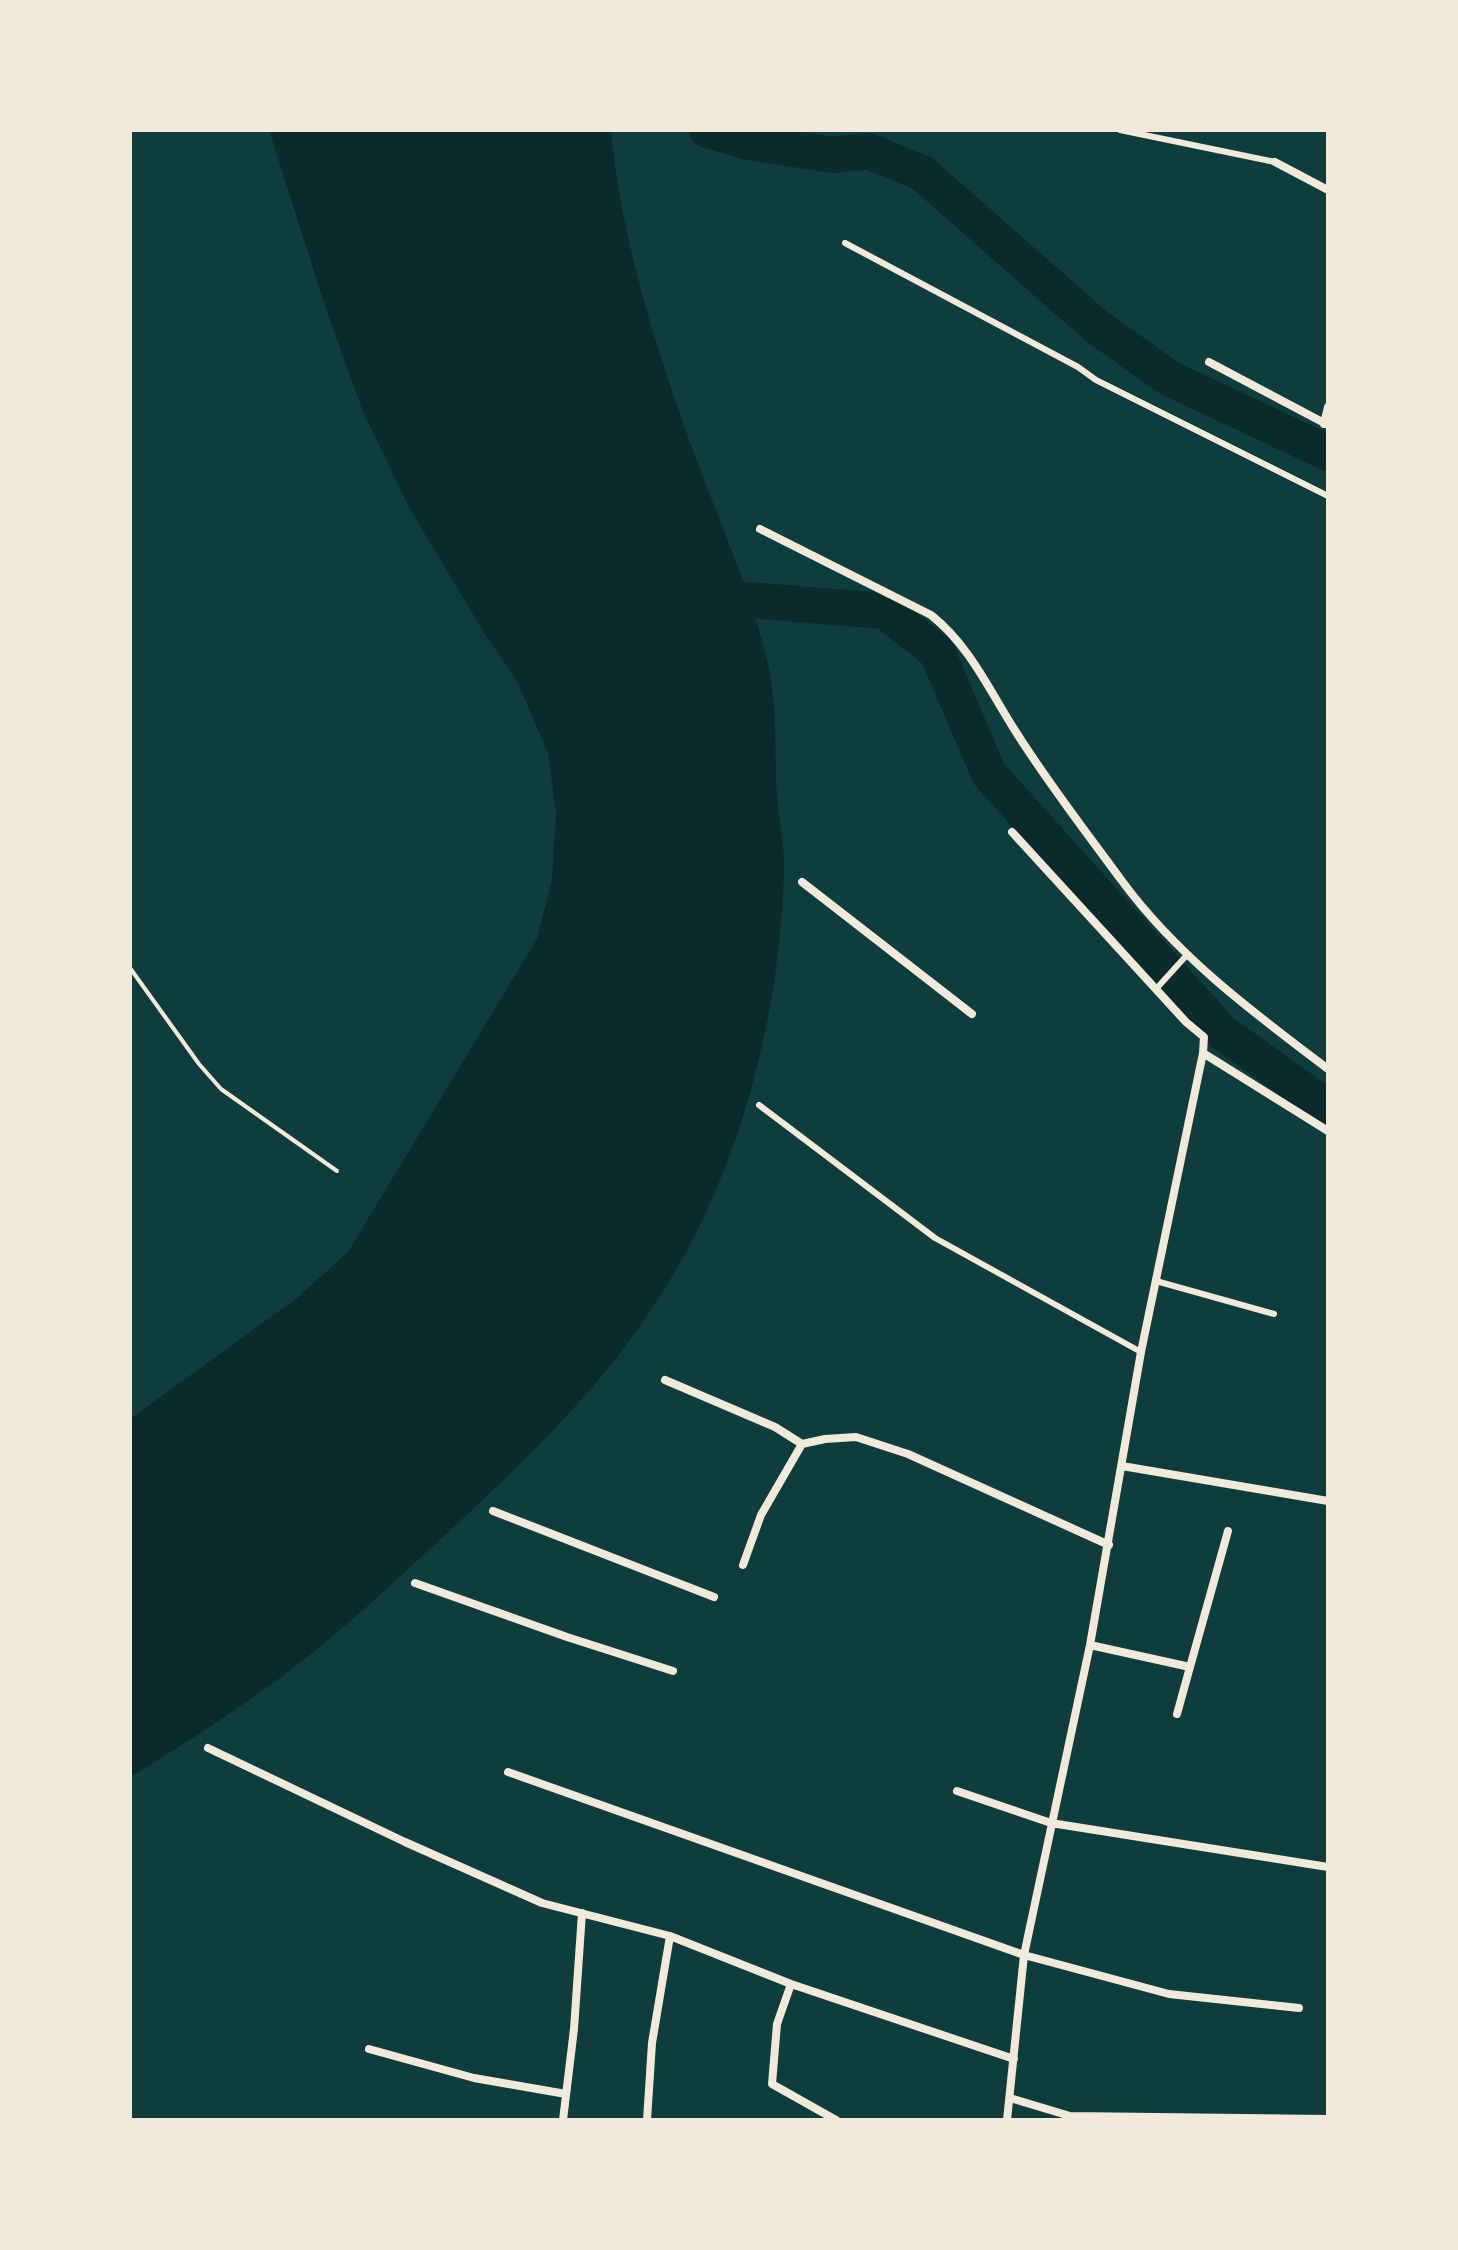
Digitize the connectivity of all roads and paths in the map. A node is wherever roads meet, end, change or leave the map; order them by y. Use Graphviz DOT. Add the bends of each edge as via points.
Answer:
graph roads {
  1 [pos="1120,130"];
  2 [pos="1275,162"];
  3 [pos="1328,190"];
  4 [pos="845,243"];
  5 [pos="1209,362"];
  6 [pos="1328,407"];
  7 [pos="1326,424"];
  8 [pos="1328,496"];
  9 [pos="760,529"];
  10 [pos="1012,832"];
  11 [pos="802,882"];
  12 [pos="1184,958"];
  13 [pos="130,968"];
  14 [pos="1159,986"];
  15 [pos="972,1014"];
  16 [pos="1203,1053"];
  17 [pos="1328,1069"];
  18 [pos="759,1105"];
  19 [pos="1328,1131"];
  20 [pos="337,1171"];
  21 [pos="1156,1281"];
  22 [pos="1274,1314"];
  23 [pos="1141,1352"];
  24 [pos="665,1380"];
  25 [pos="802,1444"];
  26 [pos="1122,1466"];
  27 [pos="1328,1501"];
  28 [pos="493,1511"];
  29 [pos="1228,1531"];
  30 [pos="1109,1545"];
  31 [pos="743,1565"];
  32 [pos="415,1583"];
  33 [pos="714,1597"];
  34 [pos="1090,1645"];
  35 [pos="1190,1667"];
  36 [pos="673,1671"];
  37 [pos="1177,1714"];
  38 [pos="208,1748"];
  39 [pos="508,1772"];
  40 [pos="957,1791"];
  41 [pos="1051,1823"];
  42 [pos="1328,1867"];
  43 [pos="582,1913"];
  44 [pos="670,1936"];
  45 [pos="1024,1955"];
  46 [pos="791,1984"];
  47 [pos="1299,2008"];
  48 [pos="369,2049"];
  49 [pos="1014,2059"];
  50 [pos="566,2094"];
  51 [pos="1010,2098"];
  52 [pos="1328,2119"];
  53 [pos="563,2120"];
  54 [pos="647,2120"];
  55 [pos="836,2120"];
  56 [pos="1007,2120"];
  1 -- 2 [label="lane"];
  2 -- 3 [label="street"];
  4 -- 8 [label="lane" via="1096,380"];
  5 -- 7 [label="street"];
  6 -- 7 [label="street"];
  9 -- 12 [label="street" via="931,615 952,631 1017,734"];
  10 -- 14 [label="street"];
  11 -- 15 [label="street"];
  12 -- 14 [label="lane"];
  12 -- 17 [label="street"];
  13 -- 20 [label="path" via="221,1089"];
  14 -- 16 [label="street" via="1204,1037"];
  16 -- 19 [label="street"];
  16 -- 21 [label="street"];
  18 -- 23 [label="lane" via="935,1238"];
  21 -- 22 [label="lane"];
  21 -- 23 [label="street"];
  23 -- 26 [label="street"];
  24 -- 25 [label="street"];
  25 -- 30 [label="street" via="856,1437 908,1454"];
  25 -- 31 [label="street" via="761,1515"];
  26 -- 27 [label="street"];
  26 -- 30 [label="street"];
  28 -- 33 [label="street"];
  29 -- 35 [label="street"];
  30 -- 34 [label="street"];
  32 -- 36 [label="street"];
  34 -- 35 [label="street"];
  34 -- 41 [label="street"];
  35 -- 37 [label="street"];
  38 -- 43 [label="street" via="542,1903"];
  39 -- 45 [label="street"];
  40 -- 41 [label="street"];
  41 -- 42 [label="street"];
  41 -- 45 [label="street"];
  43 -- 44 [label="street"];
  43 -- 50 [label="street"];
  44 -- 46 [label="street"];
  44 -- 54 [label="street" via="652,2043"];
  45 -- 47 [label="street" via="1169,1994"];
  45 -- 49 [label="street"];
  46 -- 49 [label="street"];
  46 -- 55 [label="street" via="777,2024 772,2084"];
  48 -- 50 [label="street" via="474,2078"];
  49 -- 51 [label="street"];
  50 -- 53 [label="street"];
  51 -- 52 [label="street" via="1070,2116"];
  51 -- 56 [label="street"];
}
